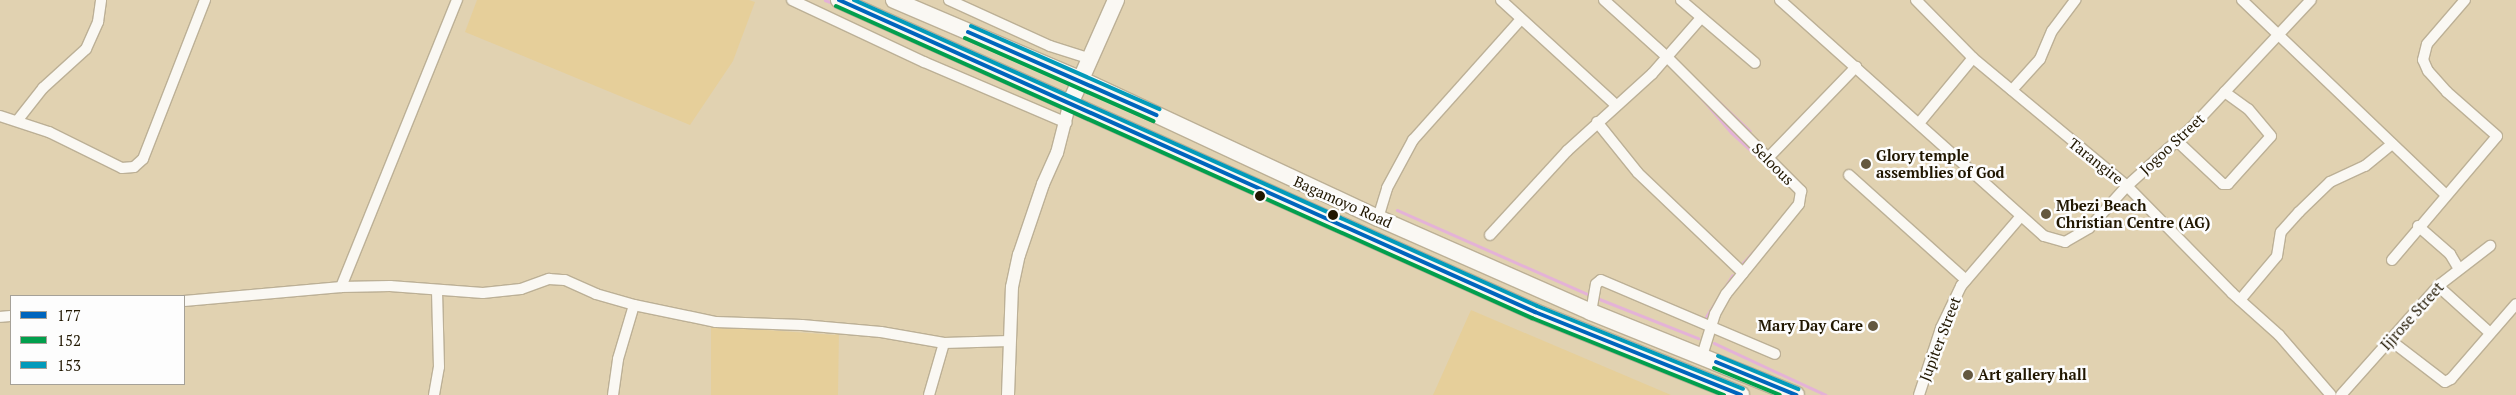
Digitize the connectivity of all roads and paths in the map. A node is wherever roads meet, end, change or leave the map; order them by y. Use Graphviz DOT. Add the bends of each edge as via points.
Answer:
graph roads {
  1 [pos="101,0"];
  2 [pos="205,0"];
  3 [pos="457,0"];
  4 [pos="792,0"];
  5 [pos="839,0"];
  6 [pos="894,0"];
  7 [pos="949,0"];
  8 [pos="1116,0"];
  9 [pos="1501,0"];
  10 [pos="1604,0"];
  11 [pos="1682,0"];
  12 [pos="1780,0"];
  13 [pos="1916,0"];
  14 [pos="2074,0"];
  15 [pos="2242,0"];
  16 [pos="2311,0"];
  17 [pos="2465,0"];
  18 [pos="1701,18"];
  19 [pos="1521,19"];
  20 [pos="2278,35"];
  21 [pos="1667,57"];
  22 [pos="1973,58"];
  23 [pos="1091,59"];
  24 [pos="1755,63"];
  25 [pos="1856,67"];
  26 [pos="1082,80"];
  27 [pos="2012,90"];
  28 [pos="2225,92"];
  29 [pos="1616,105"];
  30 [pos="1069,106"];
  31 [pos="0,116"];
  32 [pos="17,121"];
  33 [pos="1597,122"];
  34 [pos="1920,122"];
  35 [pos="1066,123"];
  36 [pos="2177,141"];
  37 [pos="2392,144"];
  38 [pos="1768,158"];
  39 [pos="1849,176"];
  40 [pos="2127,186"];
  41 [pos="2445,194"];
  42 [pos="2021,216"];
  43 [pos="1378,218"];
  44 [pos="2418,226"];
  45 [pos="1490,235"];
  46 [pos="2490,246"];
  47 [pos="2392,260"];
  48 [pos="2459,269"];
  49 [pos="1743,273"];
  50 [pos="1966,280"];
  51 [pos="2438,286"];
  52 [pos="341,287"];
  53 [pos="437,291"];
  54 [pos="2240,300"];
  55 [pos="185,301"];
  56 [pos="2516,304"];
  57 [pos="634,305"];
  58 [pos="1591,312"];
  59 [pos="1710,328"];
  60 [pos="2489,332"];
  61 [pos="2390,340"];
  62 [pos="1009,341"];
  63 [pos="944,343"];
  64 [pos="1775,354"];
  65 [pos="1702,356"];
  66 [pos="434,395"];
  67 [pos="613,395"];
  68 [pos="929,395"];
  69 [pos="1008,395"];
  70 [pos="1741,395"];
  71 [pos="1796,395"];
  72 [pos="1919,395"];
  73 [pos="2331,395"];
  74 [pos="2341,395"];
  1 -- 32 [label="street" via="98,22 86,49 43,88"];
  2 -- 32 [label="street" via="139,164 122,168 49,132"];
  3 -- 52 [label="street"];
  4 -- 35 [label="street" via="924,62"];
  5 -- 30 [label="main road, Bagamoyo Road"];
  6 -- 26 [label="main road, Bagamoyo Road"];
  7 -- 23 [label="street" via="1071,54"];
  8 -- 23 [label="main road"];
  9 -- 19 [label="street"];
  10 -- 21 [label="street, Seloous"];
  11 -- 18 [label="street"];
  12 -- 25 [label="street, Jogoo Street"];
  13 -- 22 [label="street, Tarangire"];
  14 -- 27 [label="street" via="2052,30 2040,59"];
  15 -- 20 [label="street"];
  16 -- 20 [label="street, Jogoo Street"];
  17 -- 41 [label="street" via="2427,44 2423,60 2428,71 2447,92 2497,136"];
  18 -- 21 [label="street"];
  18 -- 24 [label="street"];
  19 -- 29 [label="street"];
  19 -- 43 [label="street" via="1413,140 1387,188"];
  20 -- 28 [label="street, Jogoo Street"];
  20 -- 37 [label="street"];
  21 -- 29 [label="street"];
  21 -- 38 [label="street, Seloous"];
  22 -- 27 [label="street, Tarangire"];
  22 -- 34 [label="street"];
  23 -- 26 [label="main road"];
  25 -- 34 [label="street, Jogoo Street"];
  25 -- 38 [label="street"];
  26 -- 30 [label="main road"];
  26 -- 43 [label="main road, Bagamoyo Road"];
  27 -- 40 [label="street, Tarangire"];
  28 -- 36 [label="street, Jogoo Street"];
  28 -- 36 [label="street" via="2248,109 2271,136 2228,184 2223,184"];
  29 -- 33 [label="street"];
  30 -- 35 [label="street"];
  30 -- 70 [label="main road, Bagamoyo Road" via="1159,142 1535,312"];
  31 -- 32 [label="street"];
  33 -- 45 [label="street"];
  33 -- 49 [label="street" via="1638,173"];
  34 -- 42 [label="street, Jogoo Street"];
  35 -- 62 [label="street" via="1019,255 1012,287"];
  36 -- 40 [label="street, Jogoo Street"];
  37 -- 41 [label="street"];
  37 -- 54 [label="street" via="2365,166 2330,182 2299,212 2281,232 2277,256"];
  38 -- 49 [label="street, Seloous" via="1801,191 1802,197"];
  39 -- 50 [label="street"];
  40 -- 42 [label="street, Jogoo Street" via="2089,228 2066,242 2044,236"];
  40 -- 54 [label="street, Tarangire"];
  41 -- 44 [label="street"];
  42 -- 50 [label="street, Jupiter Street"];
  43 -- 58 [label="main road, Bagamoyo Road"];
  44 -- 47 [label="street"];
  44 -- 48 [label="street" via="2450,254"];
  46 -- 48 [label="street, Ijjrose Street"];
  48 -- 51 [label="street, Ijjrose Street"];
  49 -- 59 [label="street, Seloous" via="1726,294"];
  50 -- 72 [label="street, Jupiter Street" via="1941,328"];
  51 -- 60 [label="street"];
  51 -- 61 [label="street, Ijjrose Street"];
  52 -- 53 [label="street" via="390,286"];
  52 -- 55 [label="street"];
  53 -- 57 [label="street" via="506,292 549,279 565,280 596,294"];
  53 -- 66 [label="street" via="439,366"];
  54 -- 73 [label="street, Tarangire" via="2279,335"];
  56 -- 60 [label="street"];
  57 -- 63 [label="street" via="716,322 811,326"];
  57 -- 67 [label="street" via="623,338"];
  58 -- 59 [label="street" via="1596,284 1601,280"];
  58 -- 65 [label="main road, Bagamoyo Road"];
  59 -- 64 [label="street"];
  59 -- 65 [label="street, Seloous"];
  60 -- 61 [label="street" via="2451,379 2445,382"];
  61 -- 74 [label="street, Ijjrose Street"];
  62 -- 63 [label="street"];
  62 -- 69 [label="street"];
  63 -- 68 [label="street"];
  65 -- 71 [label="main road, Bagamoyo Road"];
}
